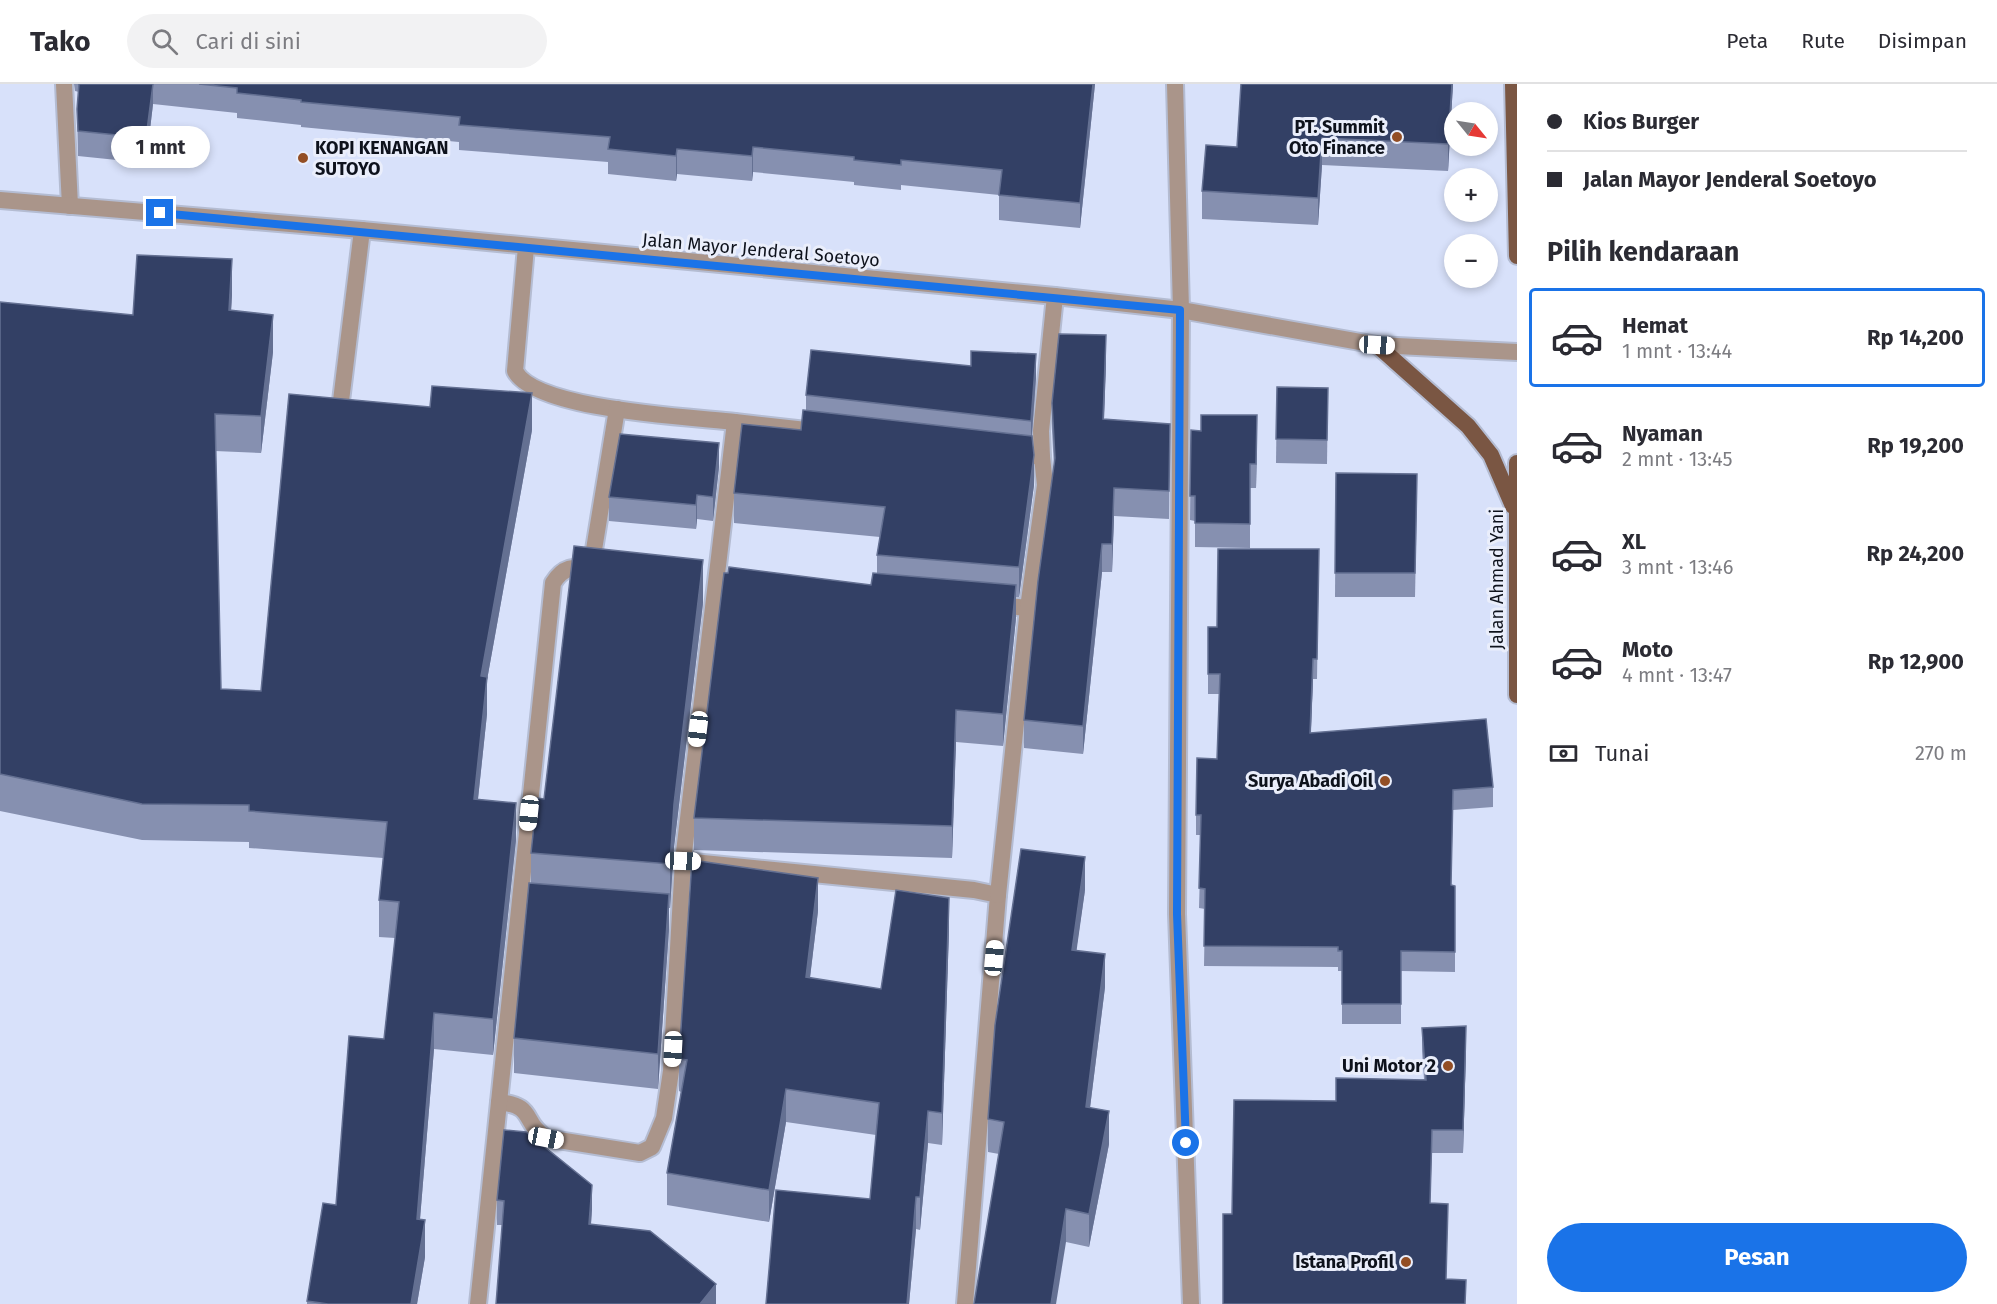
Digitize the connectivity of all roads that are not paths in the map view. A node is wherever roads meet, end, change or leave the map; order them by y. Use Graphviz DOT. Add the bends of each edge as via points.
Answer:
graph roads {
  1 [pos="64,84"];
  2 [pos="1175,84"];
  3 [pos="1513,84"];
  4 [pos="0,200"];
  5 [pos="70,206"];
  6 [pos="362,230"];
  7 [pos="526,247"];
  8 [pos="1517,256"];
  9 [pos="1055,296"];
  10 [pos="1180,310"];
  11 [pos="1377,345"];
  12 [pos="1517,352"];
  13 [pos="340,408"];
  14 [pos="617,409"];
  15 [pos="735,422"];
  16 [pos="838,433"];
  17 [pos="999,451"];
  18 [pos="1042,457"];
  19 [pos="1517,463"];
  20 [pos="1516,512"];
  21 [pos="591,568"];
  22 [pos="614,569"];
  23 [pos="695,575"];
  24 [pos="722,578"];
  25 [pos="981,604"];
  26 [pos="1028,608"];
  27 [pos="1517,695"];
  28 [pos="683,861"];
  29 [pos="998,894"];
  30 [pos="657,917"];
  31 [pos="680,919"];
  32 [pos="499,1102"];
  33 [pos="478,1304"];
  34 [pos="965,1304"];
  35 [pos="1191,1304"];
  1 -- 5 [label="street"];
  2 -- 10 [label="street"];
  3 -- 8 [label="main road"];
  4 -- 5 [label="street, Jalan Mayor Jenderal Soetoyo"];
  5 -- 6 [label="street, Jalan Mayor Jenderal Soetoyo"];
  6 -- 7 [label="street, Jalan Mayor Jenderal Soetoyo"];
  6 -- 13 [label="street"];
  7 -- 9 [label="street, Jalan Mayor Jenderal Soetoyo"];
  7 -- 14 [label="street" via="515,371 531,387 568,400"];
  9 -- 10 [label="street, Jalan Mayor Jenderal Soetoyo"];
  9 -- 18 [label="street" via="1041,431"];
  10 -- 11 [label="street, Jalan Mayor Jenderal Soetoyo"];
  10 -- 35 [label="street" via="1177,914"];
  11 -- 12 [label="street, Jalan Mayor Jenderal Soetoyo"];
  11 -- 20 [label="main road" via="1468,426 1491,455"];
  14 -- 15 [label="street"];
  14 -- 21 [label="street"];
  15 -- 16 [label="street"];
  15 -- 24 [label="street"];
  17 -- 18 [label="street"];
  18 -- 26 [label="street" via="1045,484"];
  19 -- 20 [label="main road, Jalan Ahmad Yani"];
  20 -- 27 [label="main road, Jalan Ahmad Yani"];
  21 -- 22 [label="street"];
  21 -- 32 [label="street" via="570,566 553,583 526,906"];
  23 -- 24 [label="street"];
  24 -- 28 [label="street"];
  25 -- 26 [label="street"];
  26 -- 29 [label="street"];
  28 -- 29 [label="street"];
  28 -- 31 [label="street"];
  29 -- 34 [label="street"];
  30 -- 31 [label="street"];
  31 -- 32 [label="street" via="671,1071 664,1118 652,1148 640,1153 546,1138 525,1109"];
  32 -- 33 [label="street"];
}
